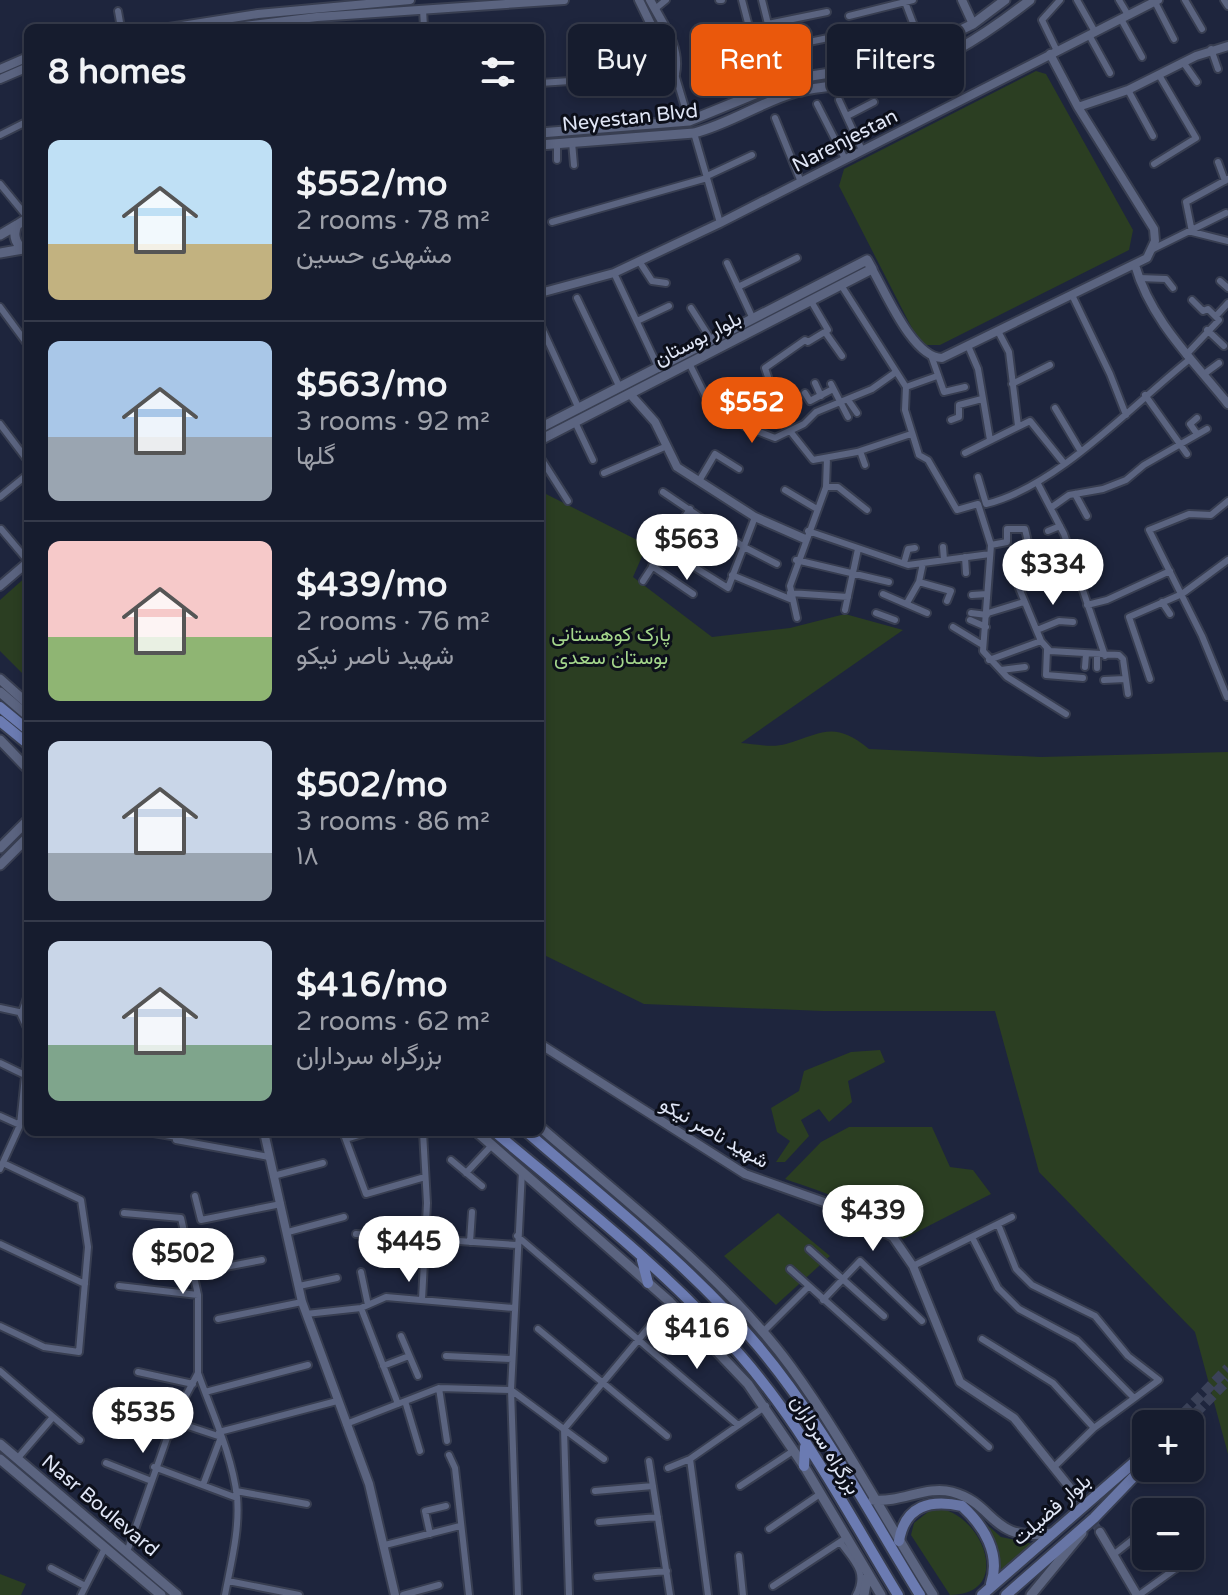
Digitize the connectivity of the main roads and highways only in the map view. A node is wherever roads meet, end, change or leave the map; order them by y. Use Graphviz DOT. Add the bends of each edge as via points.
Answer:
graph roads {
  1 [pos="1005,0"];
  2 [pos="1030,0"];
  3 [pos="544,133"];
  4 [pos="544,145"];
  5 [pos="24,221"];
  6 [pos="17,225"];
  7 [pos="0,235"];
  8 [pos="24,248"];
  9 [pos="24,250"];
  10 [pos="0,253"];
  11 [pos="688,360"];
  12 [pos="544,426"];
  13 [pos="544,438"];
  14 [pos="0,679"];
  15 [pos="0,692"];
  16 [pos="24,700"];
  17 [pos="0,707"];
  18 [pos="24,713"];
  19 [pos="0,721"];
  20 [pos="24,727"];
  21 [pos="0,740"];
  22 [pos="24,741"];
  23 [pos="24,763"];
  24 [pos="24,824"];
  25 [pos="24,841"];
  26 [pos="0,848"];
  27 [pos="0,865"];
  28 [pos="544,1131"];
  29 [pos="482,1136"];
  30 [pos="500,1136"];
  31 [pos="532,1136"];
  32 [pos="595,1191"];
  33 [pos="582,1205"];
  34 [pos="641,1258"];
  35 [pos="696,1280"];
  36 [pos="648,1283"];
  37 [pos="716,1285"];
  38 [pos="792,1390"];
  39 [pos="814,1401"];
  40 [pos="0,1444"];
  41 [pos="805,1445"];
  42 [pos="0,1459"];
  43 [pos="1132,1464"];
  44 [pos="804,1466"];
  45 [pos="1132,1479"];
  46 [pos="873,1500"];
  47 [pos="1094,1518"];
  48 [pos="1052,1533"];
  49 [pos="899,1541"];
  50 [pos="868,1573"];
  51 [pos="986,1591"];
  52 [pos="161,1595"];
  53 [pos="177,1595"];
  54 [pos="864,1595"];
  55 [pos="881,1595"];
  56 [pos="898,1595"];
  57 [pos="920,1595"];
  58 [pos="933,1595"];
  59 [pos="1006,1595"];
  60 [pos="1031,1595"];
  1 -- 3 [label="main road, Neyestan Blvd" via="973,24 923,49 891,61 807,75 689,121"];
  2 -- 4 [label="main road, Neyestan Blvd" via="980,37 918,68 877,81 796,92 694,133"];
  5 -- 6 [label="main road"];
  6 -- 7 [label="main road"];
  6 -- 8 [label="main road" via="14,235"];
  9 -- 10 [label="main road"];
  11 -- 11 [label="main road, بلوار بوستان" via="811,301 870,264 753,319"];
  11 -- 12 [label="main road, بلوار بوستان"];
  11 -- 13 [label="main road, بلوار بوستان"];
  14 -- 16 [label="main road"];
  15 -- 18 [label="main road"];
  17 -- 20 [label="highway"];
  19 -- 22 [label="highway"];
  21 -- 23 [label="main road"];
  24 -- 26 [label="main road"];
  25 -- 27 [label="main road"];
  28 -- 37 [label="main road"];
  29 -- 36 [label="main road"];
  30 -- 33 [label="highway, بزرگراه سرداران"];
  31 -- 32 [label="highway, بزرگراه سرداران"];
  32 -- 33 [label="highway"];
  32 -- 35 [label="highway, بزرگراه سرداران"];
  33 -- 34 [label="highway, بزرگراه سرداران"];
  34 -- 36 [label="highway"];
  34 -- 41 [label="highway, بزرگراه سرداران" via="742,1356"];
  35 -- 37 [label="highway"];
  35 -- 38 [label="highway, بزرگراه سرداران"];
  36 -- 44 [label="main road" via="707,1337 766,1406"];
  37 -- 39 [label="main road" via="763,1332"];
  38 -- 39 [label="main road"];
  38 -- 57 [label="highway, بزرگراه سرداران"];
  39 -- 46 [label="main road"];
  40 -- 53 [label="main road, Nasr Boulevard"];
  41 -- 44 [label="highway"];
  41 -- 56 [label="highway, بزرگراه سرداران"];
  42 -- 52 [label="main road, Nasr Boulevard"];
  43 -- 48 [label="main road, بلوار فضیلت"];
  44 -- 50 [label="main road" via="843,1540"];
  45 -- 47 [label="main road, بلوار فضیلت"];
  46 -- 48 [label="main road" via="952,1492 1014,1533"];
  46 -- 49 [label="main road"];
  47 -- 59 [label="main road, بلوار فضیلت"];
  47 -- 60 [label="main road"];
  48 -- 51 [label="main road, بلوار فضیلت"];
  49 -- 51 [label="main road" via="917,1508 942,1501 962,1506 992,1549 994,1575"];
  49 -- 58 [label="main road"];
  50 -- 54 [label="main road"];
  50 -- 55 [label="main road"];
}
